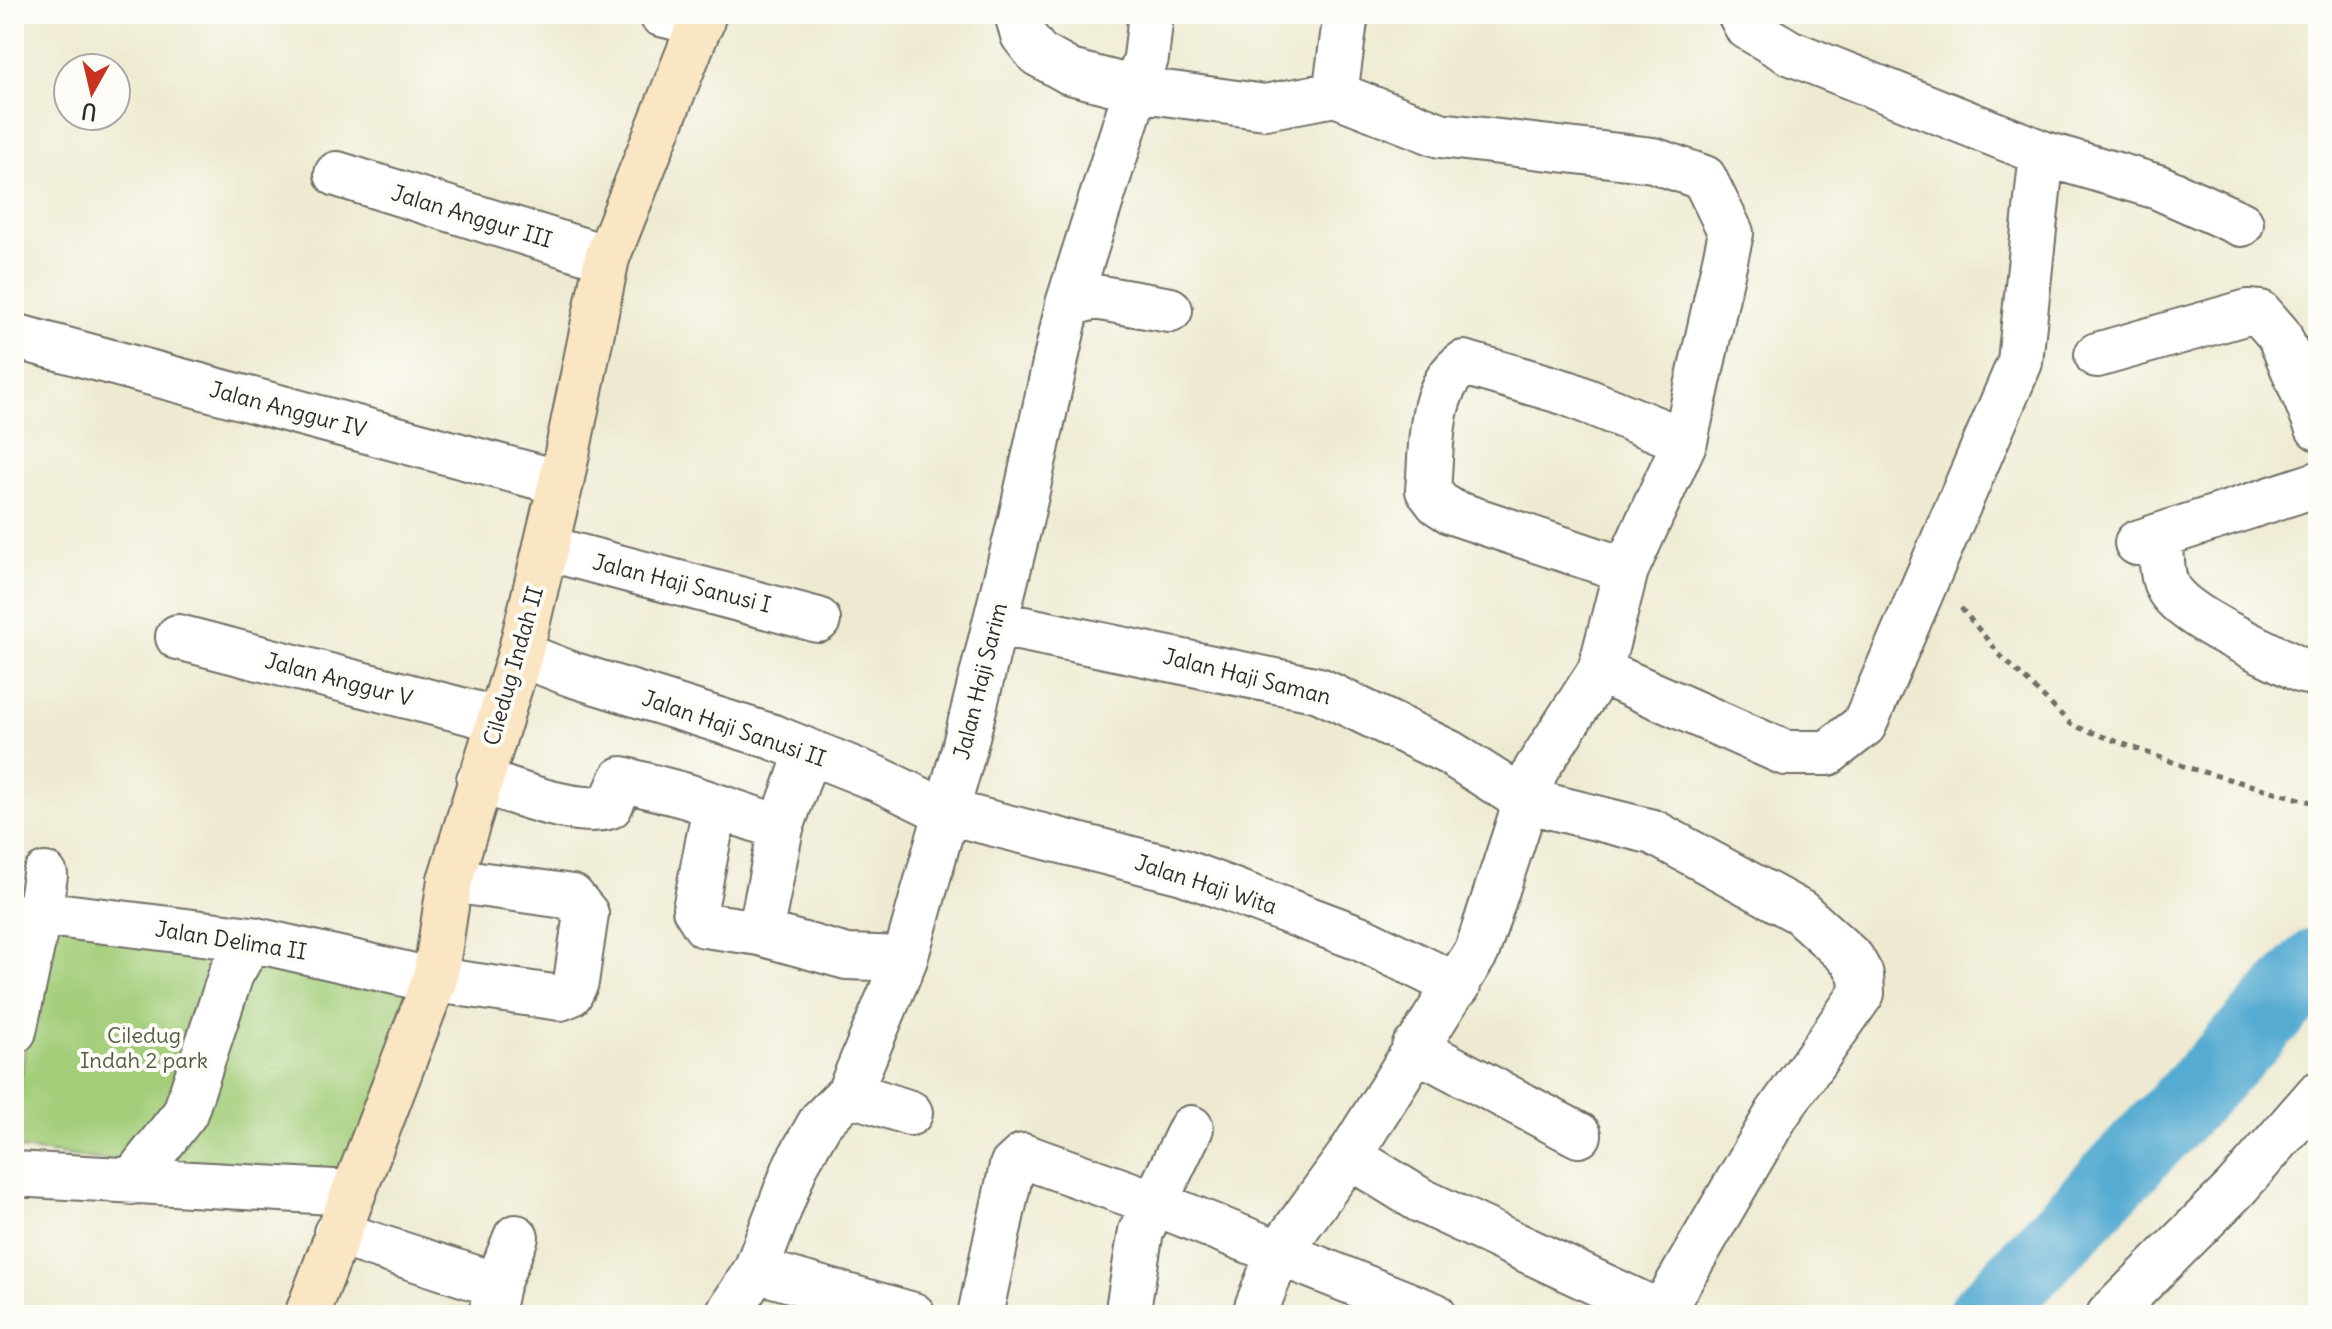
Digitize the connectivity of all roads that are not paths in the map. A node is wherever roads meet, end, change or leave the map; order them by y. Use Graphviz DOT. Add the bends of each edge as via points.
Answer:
graph roads {
  1 [pos="1017,14"];
  2 [pos="1151,14"];
  3 [pos="1346,14"];
  4 [pos="1740,14"];
  5 [pos="689,17"];
  6 [pos="1136,89"];
  7 [pos="1335,94"];
  8 [pos="2042,153"];
  9 [pos="337,174"];
  10 [pos="2241,224"];
  11 [pos="607,258"];
  12 [pos="1068,304"];
  13 [pos="1170,310"];
  14 [pos="14,336"];
  15 [pos="2097,355"];
  16 [pos="2318,428"];
  17 [pos="1685,441"];
  18 [pos="561,483"];
  19 [pos="2318,484"];
  20 [pos="546,548"];
  21 [pos="1626,570"];
  22 [pos="818,620"];
  23 [pos="995,623"];
  24 [pos="178,637"];
  25 [pos="520,654"];
  26 [pos="1600,671"];
  27 [pos="2318,674"];
  28 [pos="500,720"];
  29 [pos="808,751"];
  30 [pos="479,780"];
  31 [pos="1524,800"];
  32 [pos="715,806"];
  33 [pos="944,811"];
  34 [pos="781,828"];
  35 [pos="450,880"];
  36 [pos="760,933"];
  37 [pos="251,939"];
  38 [pos="905,959"];
  39 [pos="428,978"];
  40 [pos="1458,986"];
  41 [pos="14,1031"];
  42 [pos="1414,1048"];
  43 [pos="849,1093"];
  44 [pos="2318,1094"];
  45 [pos="910,1113"];
  46 [pos="1191,1128"];
  47 [pos="1579,1135"];
  48 [pos="1349,1156"];
  49 [pos="14,1174"];
  50 [pos="131,1182"];
  51 [pos="1155,1203"];
  52 [pos="344,1213"];
  53 [pos="516,1237"];
  54 [pos="1278,1254"];
  55 [pos="756,1270"];
  56 [pos="494,1300"];
  57 [pos="1257,1307"];
  58 [pos="1431,1314"];
  59 [pos="1660,1314"];
  60 [pos="307,1315"];
  61 [pos="727,1315"];
  62 [pos="913,1315"];
  63 [pos="980,1315"];
  64 [pos="1127,1315"];
  65 [pos="2109,1315"];
  1 -- 6 [label="street" via="1023,35 1038,54 1070,72"];
  2 -- 6 [label="street, Jalan Haji Sarim"];
  3 -- 7 [label="street"];
  4 -- 8 [label="street" via="1747,27 1789,52"];
  5 -- 11 [label="street, Ciledug Indah II"];
  6 -- 7 [label="street" via="1265,107"];
  6 -- 12 [label="street, Jalan Haji Sarim"];
  7 -- 17 [label="street" via="1440,135 1653,160 1704,178 1731,233"];
  8 -- 10 [label="street" via="2158,187"];
  8 -- 26 [label="street" via="2020,362 1864,725 1828,753 1785,753"];
  9 -- 11 [label="street, Jalan Anggur III"];
  11 -- 18 [label="street, Ciledug Indah II"];
  12 -- 13 [label="street" via="1095,297"];
  12 -- 23 [label="street, Jalan Haji Sarim"];
  14 -- 18 [label="street, Jalan Anggur IV"];
  15 -- 16 [label="street" via="2260,313 2279,335"];
  17 -- 21 [label="street"];
  17 -- 21 [label="street" via="1628,415 1498,370 1464,363 1441,387 1428,490 1438,503"];
  18 -- 20 [label="street, Ciledug Indah II"];
  19 -- 27 [label="street" via="2149,539 2170,591 2201,618 2302,671"];
  20 -- 22 [label="street, Jalan Haji Sanusi I"];
  20 -- 25 [label="street, Ciledug Indah II"];
  21 -- 26 [label="street"];
  23 -- 31 [label="street, Jalan Haji Saman" via="1319,690 1450,753"];
  23 -- 33 [label="street, Jalan Haji Sarim"];
  24 -- 28 [label="street, Jalan Anggur V"];
  25 -- 28 [label="street, Ciledug Indah II"];
  25 -- 29 [label="street, Jalan Haji Sanusi II"];
  26 -- 31 [label="street" via="1536,770"];
  28 -- 30 [label="street, Ciledug Indah II"];
  29 -- 33 [label="street, Jalan Haji Sanusi II"];
  29 -- 34 [label="street"];
  30 -- 32 [label="street" via="581,809 610,806 622,779"];
  30 -- 35 [label="street, Ciledug Indah II"];
  31 -- 40 [label="street" via="1477,951"];
  31 -- 59 [label="street, Jalan Haji Saman" via="1653,832 1800,912 1852,959 1861,975 1862,993 1777,1114"];
  32 -- 34 [label="street"];
  32 -- 36 [label="street" via="695,909 705,925"];
  33 -- 38 [label="street, Jalan Haji Sarim"];
  33 -- 40 [label="street, Jalan Haji Wita" via="1183,872 1362,939"];
  34 -- 36 [label="street"];
  35 -- 39 [label="street, Ciledug Indah II"];
  35 -- 39 [label="street, Jalan Delima II" via="572,897 586,914 576,982 570,994 560,998"];
  36 -- 38 [label="street" via="847,957"];
  37 -- 39 [label="street, Jalan Delima II"];
  37 -- 41 [label="street, Jalan Delima II" via="42,894"];
  37 -- 50 [label="street" via="231,974 185,1113"];
  38 -- 43 [label="street, Jalan Haji Sarim"];
  39 -- 52 [label="street, Ciledug Indah II"];
  40 -- 42 [label="street"];
  42 -- 47 [label="street"];
  42 -- 48 [label="street"];
  43 -- 45 [label="street"];
  43 -- 55 [label="street, Jalan Haji Sarim" via="821,1121 796,1165"];
  44 -- 65 [label="street" via="2236,1188"];
  46 -- 51 [label="street"];
  48 -- 54 [label="street"];
  48 -- 59 [label="street" via="1420,1200"];
  49 -- 50 [label="street"];
  50 -- 52 [label="street"];
  51 -- 54 [label="street"];
  51 -- 63 [label="street" via="1023,1156 1018,1159 1012,1166"];
  51 -- 64 [label="street" via="1141,1231"];
  52 -- 56 [label="street"];
  52 -- 60 [label="street, Ciledug Indah II"];
  53 -- 56 [label="street"];
  54 -- 57 [label="street"];
  54 -- 58 [label="street"];
  55 -- 61 [label="street, Jalan Haji Sarim"];
  55 -- 62 [label="street"];
}
